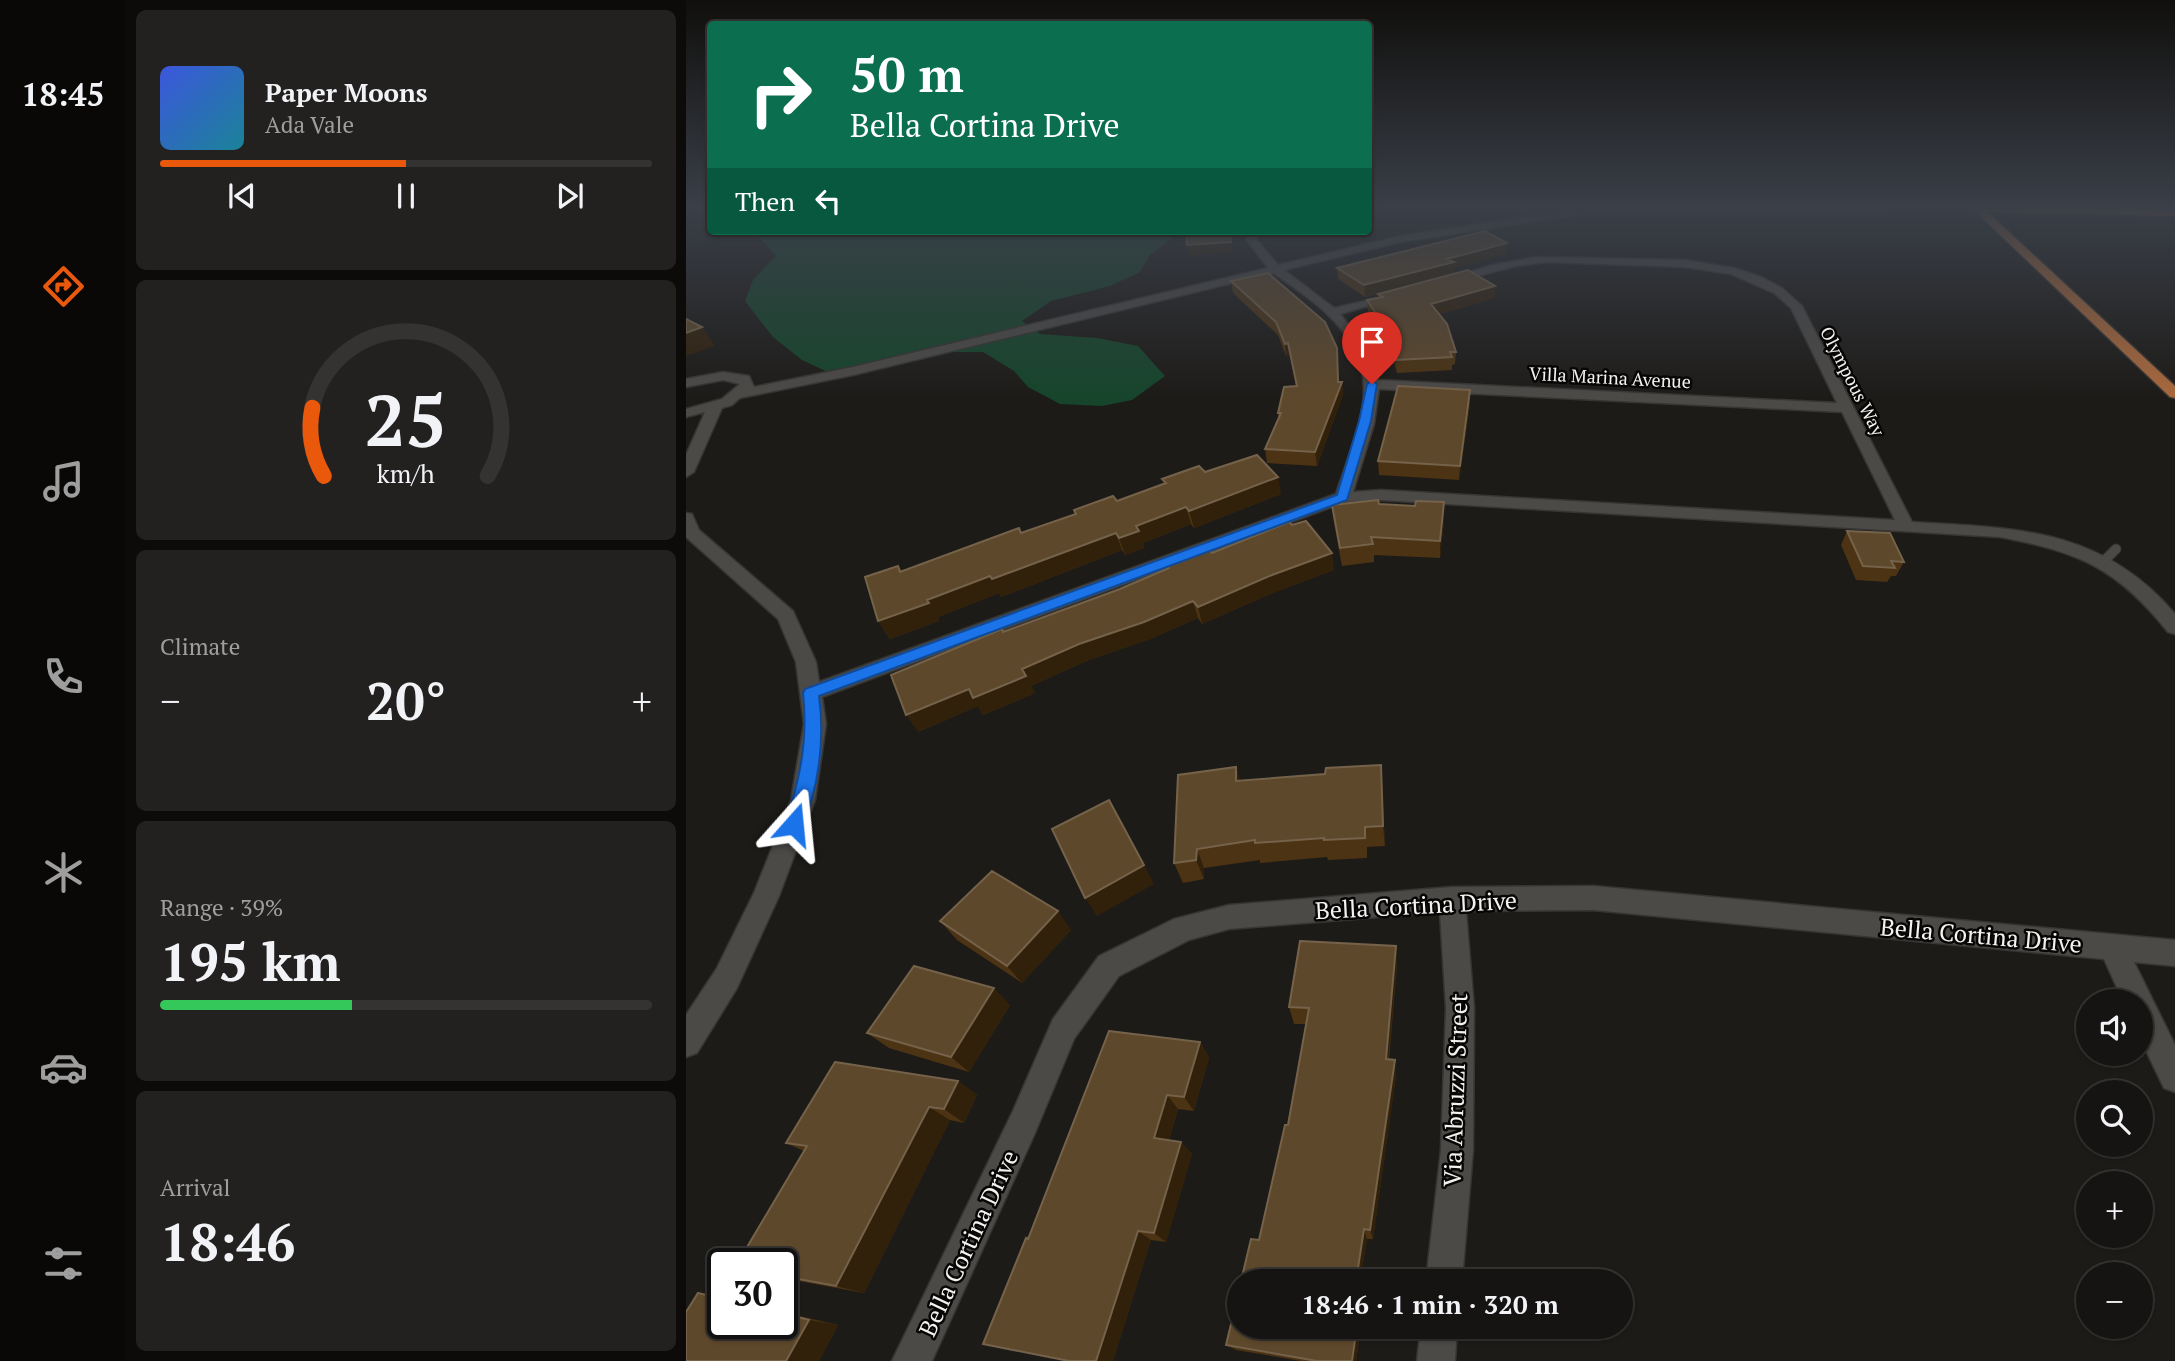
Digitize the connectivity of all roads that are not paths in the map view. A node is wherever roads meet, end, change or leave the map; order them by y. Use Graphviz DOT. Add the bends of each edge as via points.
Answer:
graph roads {
  1 [pos="1264,272"];
  2 [pos="1278,272"];
  3 [pos="1489,272"];
  4 [pos="1729,272"];
  5 [pos="2046,272"];
  6 [pos="1428,286"];
  7 [pos="1401,294"];
  8 [pos="1334,312"];
  9 [pos="895,359"];
  10 [pos="744,379"];
  11 [pos="686,383"];
  12 [pos="1372,384"];
  13 [pos="740,394"];
  14 [pos="2175,394"];
  15 [pos="715,407"];
  16 [pos="1847,408"];
  17 [pos="686,413"];
  18 [pos="686,472"];
  19 [pos="1343,497"];
  20 [pos="686,518"];
  21 [pos="1906,526"];
  22 [pos="2175,627"];
  23 [pos="811,693"];
  24 [pos="1452,899"];
  25 [pos="2112,947"];
  26 [pos="2175,953"];
  27 [pos="2132,989"];
  28 [pos="2153,1032"];
  29 [pos="686,1042"];
  30 [pos="2175,1077"];
  31 [pos="1445,1269"];
  32 [pos="1438,1339"];
  33 [pos="911,1361"];
  34 [pos="1436,1361"];
  1 -- 9 [label="street"];
  2 -- 8 [label="street"];
  3 -- 6 [label="street, Olympous Way"];
  4 -- 16 [label="street, Olympous Way" via="1774,288 1796,306"];
  5 -- 14 [label="main road"];
  7 -- 8 [label="street"];
  8 -- 12 [label="street" via="1356,342"];
  9 -- 10 [label="street"];
  9 -- 13 [label="street"];
  10 -- 11 [label="street" via="723,376"];
  10 -- 13 [label="street" via="748,385"];
  12 -- 16 [label="street, Villa Marina Avenue"];
  12 -- 19 [label="street"];
  13 -- 15 [label="street"];
  15 -- 17 [label="street"];
  15 -- 18 [label="street"];
  16 -- 21 [label="street, Olympous Way"];
  19 -- 21 [label="street" via="1381,495"];
  19 -- 23 [label="street"];
  20 -- 23 [label="street" via="691,532 786,616 806,662"];
  21 -- 22 [label="street" via="2000,532 2110,555"];
  23 -- 29 [label="street" via="815,724 803,800 766,896 727,978"];
  24 -- 25 [label="street, Bella Cortina Drive" via="1593,898"];
  24 -- 31 [label="street, Via Abruzzi Street" via="1460,1008 1457,1137"];
  24 -- 33 [label="street, Bella Cortina Drive" via="1229,917 1184,928 1109,966 1063,1029"];
  25 -- 26 [label="street, Bella Cortina Drive"];
  25 -- 27 [label="street"];
  28 -- 30 [label="street"];
  32 -- 34 [label="street"];
}
